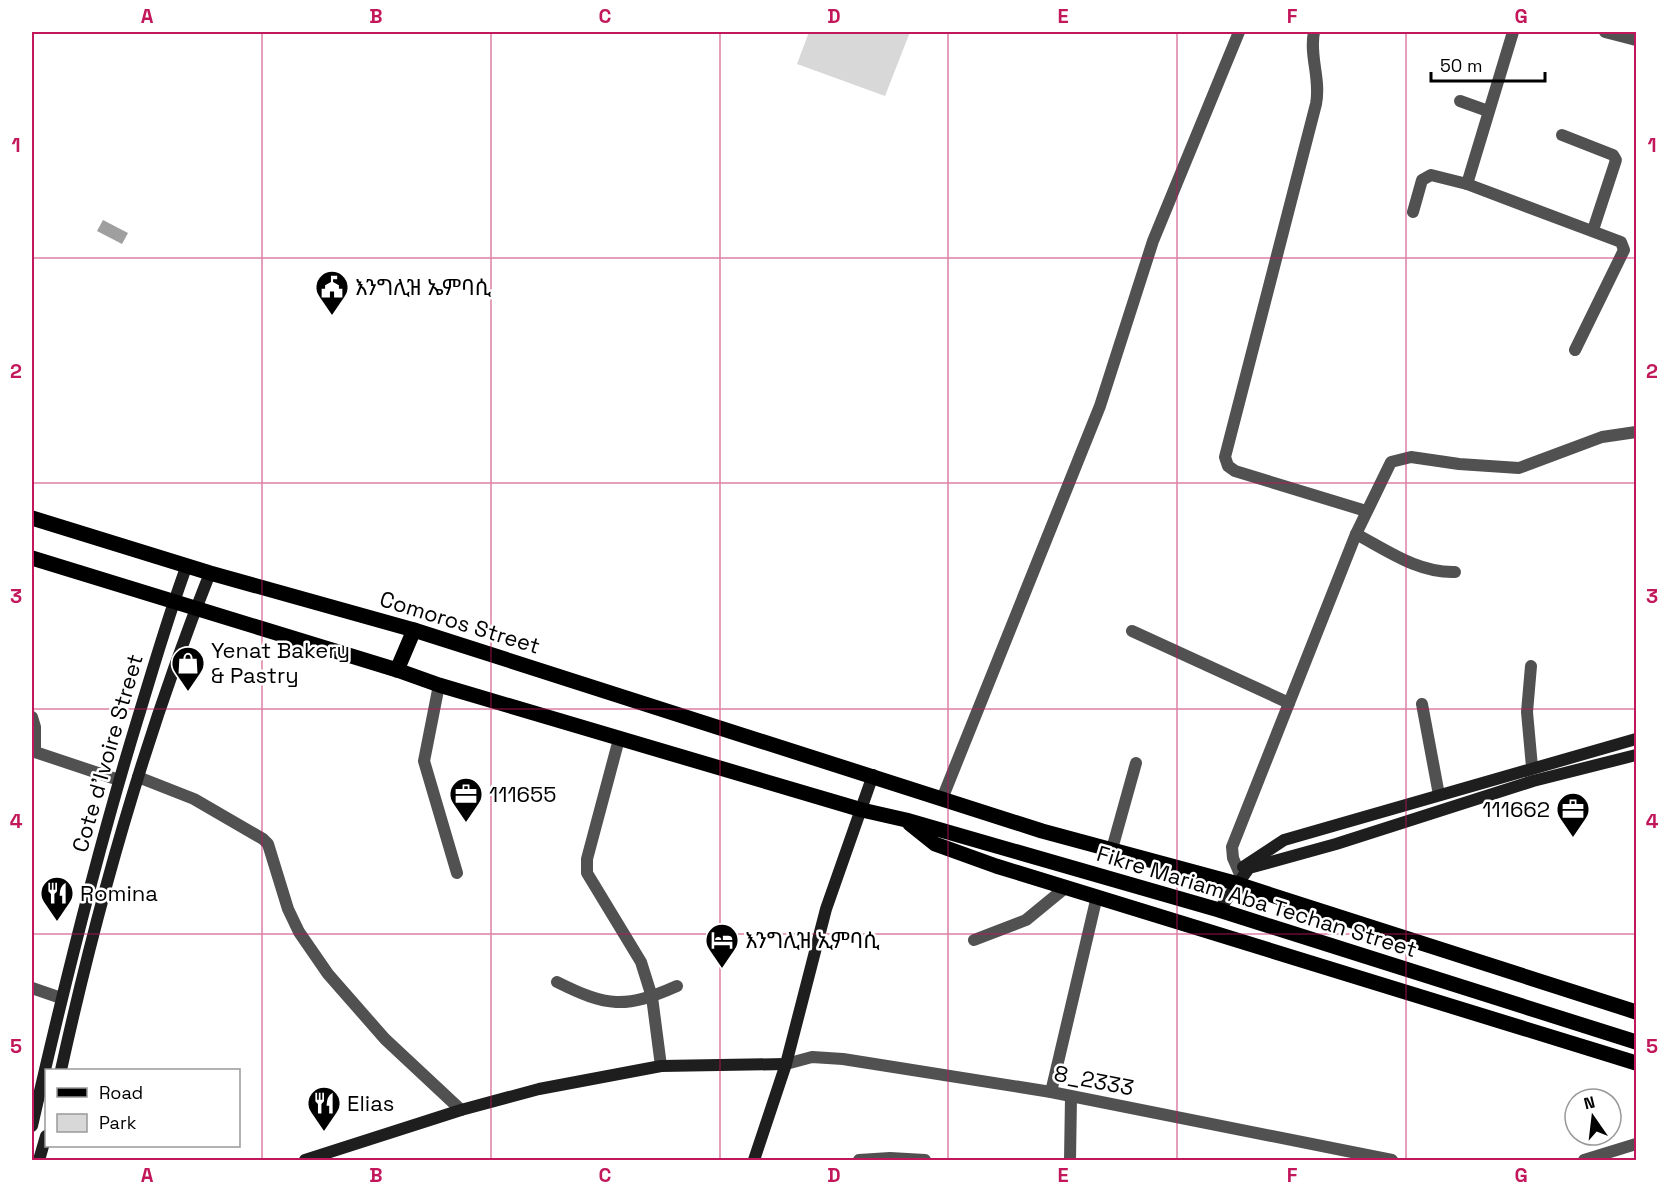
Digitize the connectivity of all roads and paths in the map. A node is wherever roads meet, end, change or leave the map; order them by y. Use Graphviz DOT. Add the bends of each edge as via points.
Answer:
graph roads {
  1 [pos="1239,32"];
  2 [pos="1314,32"];
  3 [pos="1513,32"];
  4 [pos="1605,32"];
  5 [pos="1636,40"];
  6 [pos="1460,101"];
  7 [pos="1488,111"];
  8 [pos="1562,135"];
  9 [pos="1467,184"];
  10 [pos="1413,212"];
  11 [pos="1593,230"];
  12 [pos="1575,350"];
  13 [pos="1636,432"];
  14 [pos="1366,511"];
  15 [pos="32,518"];
  16 [pos="1356,534"];
  17 [pos="32,558"];
  18 [pos="187,565"];
  19 [pos="1455,572"];
  20 [pos="210,573"];
  21 [pos="173,603"];
  22 [pos="196,609"];
  23 [pos="414,630"];
  24 [pos="1132,631"];
  25 [pos="1531,666"];
  26 [pos="397,670"];
  27 [pos="439,686"];
  28 [pos="1289,703"];
  29 [pos="1422,704"];
  30 [pos="32,717"];
  31 [pos="619,739"];
  32 [pos="1636,739"];
  33 [pos="1636,755"];
  34 [pos="1136,763"];
  35 [pos="1532,767"];
  36 [pos="873,776"];
  37 [pos="138,777"];
  38 [pos="119,780"];
  39 [pos="1440,795"];
  40 [pos="942,799"];
  41 [pos="862,810"];
  42 [pos="906,820"];
  43 [pos="1112,849"];
  44 [pos="1267,856"];
  45 [pos="457,873"];
  46 [pos="1235,879"];
  47 [pos="1065,888"];
  48 [pos="1097,896"];
  49 [pos="1219,910"];
  50 [pos="974,940"];
  51 [pos="557,982"];
  52 [pos="677,986"];
  53 [pos="32,988"];
  54 [pos="652,997"];
  55 [pos="61,998"];
  56 [pos="1636,1012"];
  57 [pos="1636,1042"];
  58 [pos="1636,1063"];
  59 [pos="786,1064"];
  60 [pos="661,1066"];
  61 [pos="61,1069"];
  62 [pos="1051,1092"];
  63 [pos="1071,1097"];
  64 [pos="461,1110"];
  65 [pos="32,1126"];
  66 [pos="45,1140"];
  67 [pos="1636,1144"];
  68 [pos="754,1160"];
  69 [pos="39,1161"];
  70 [pos="305,1161"];
  71 [pos="760,1161"];
  72 [pos="859,1161"];
  73 [pos="925,1161"];
  74 [pos="1070,1161"];
  75 [pos="1392,1161"];
  76 [pos="1584,1161"];
  1 -- 40 [label="street" via="1153,241 1100,406"];
  2 -- 14 [label="street" via="1313,58 1319,90 1225,457 1235,471"];
  3 -- 7 [label="street"];
  4 -- 5 [label="street"];
  6 -- 7 [label="street"];
  7 -- 9 [label="street"];
  8 -- 11 [label="street" via="1613,155 1616,160"];
  9 -- 10 [label="street" via="1425,176"];
  9 -- 11 [label="street"];
  11 -- 12 [label="street" via="1621,242 1624,250"];
  13 -- 14 [label="street" via="1602,437 1519,468 1402,457 1391,462"];
  14 -- 16 [label="street"];
  15 -- 18 [label="main road, Comoros Street"];
  16 -- 19 [label="street" via="1420,568 1437,573"];
  16 -- 28 [label="street"];
  17 -- 21 [label="main road"];
  18 -- 20 [label="main road, Comoros Street"];
  18 -- 21 [label="main road, Cote d'Ivoire Street"];
  20 -- 22 [label="main road, Cote d'Ivoire Street"];
  20 -- 23 [label="main road, Comoros Street"];
  21 -- 22 [label="main road"];
  21 -- 38 [label="main road, Cote d'Ivoire Street"];
  22 -- 26 [label="main road"];
  22 -- 37 [label="main road, Cote d'Ivoire Street"];
  23 -- 26 [label="main road"];
  23 -- 36 [label="main road, Comoros Street"];
  24 -- 28 [label="street"];
  25 -- 35 [label="street" via="1527,712"];
  26 -- 27 [label="main road"];
  27 -- 31 [label="main road"];
  27 -- 45 [label="street" via="424,761"];
  28 -- 46 [label="street" via="1232,847"];
  29 -- 39 [label="street"];
  30 -- 38 [label="street" via="35,752"];
  31 -- 41 [label="main road"];
  31 -- 54 [label="street" via="587,859 587,873 641,962"];
  32 -- 35 [label="main road"];
  33 -- 44 [label="main road" via="1533,781 1336,844"];
  34 -- 43 [label="street"];
  35 -- 39 [label="main road"];
  36 -- 40 [label="main road, Fikre Mariam Aba Techan Street"];
  36 -- 41 [label="main road"];
  37 -- 61 [label="main road, Cote d'Ivoire Street" via="76,999"];
  37 -- 64 [label="street" via="194,800 268,844 288,909 328,974 385,1039"];
  38 -- 55 [label="main road, Cote d'Ivoire Street"];
  39 -- 44 [label="main road" via="1284,840"];
  40 -- 43 [label="main road, Fikre Mariam Aba Techan Street"];
  41 -- 42 [label="main road, Fikre Mariam Aba Techan Street"];
  41 -- 59 [label="main road" via="826,909"];
  42 -- 47 [label="main road" via="935,844"];
  42 -- 49 [label="main road, Fikre Mariam Aba Techan Street"];
  43 -- 46 [label="main road, Fikre Mariam Aba Techan Street"];
  44 -- 46 [label="main road"];
  46 -- 49 [label="main road"];
  46 -- 56 [label="main road, Fikre Mariam Aba Techan Street"];
  47 -- 48 [label="main road"];
  47 -- 50 [label="street" via="1026,920"];
  48 -- 58 [label="main road"];
  48 -- 62 [label="street"];
  49 -- 57 [label="main road, Fikre Mariam Aba Techan Street"];
  51 -- 54 [label="street" via="607,1003"];
  52 -- 54 [label="street"];
  53 -- 55 [label="street"];
  54 -- 60 [label="street"];
  55 -- 65 [label="main road, Cote d'Ivoire Street"];
  59 -- 60 [label="main road"];
  59 -- 62 [label="street, 8_2333" via="812,1057 843,1059"];
  59 -- 68 [label="main road"];
  60 -- 64 [label="main road" via="539,1089"];
  62 -- 63 [label="street, 8_2333"];
  63 -- 74 [label="street"];
  63 -- 75 [label="street, 8_2333"];
  64 -- 70 [label="main road"];
  66 -- 69 [label="main road"];
  67 -- 76 [label="street"];
  68 -- 71 [label="street"];
  72 -- 73 [label="street"];
}
